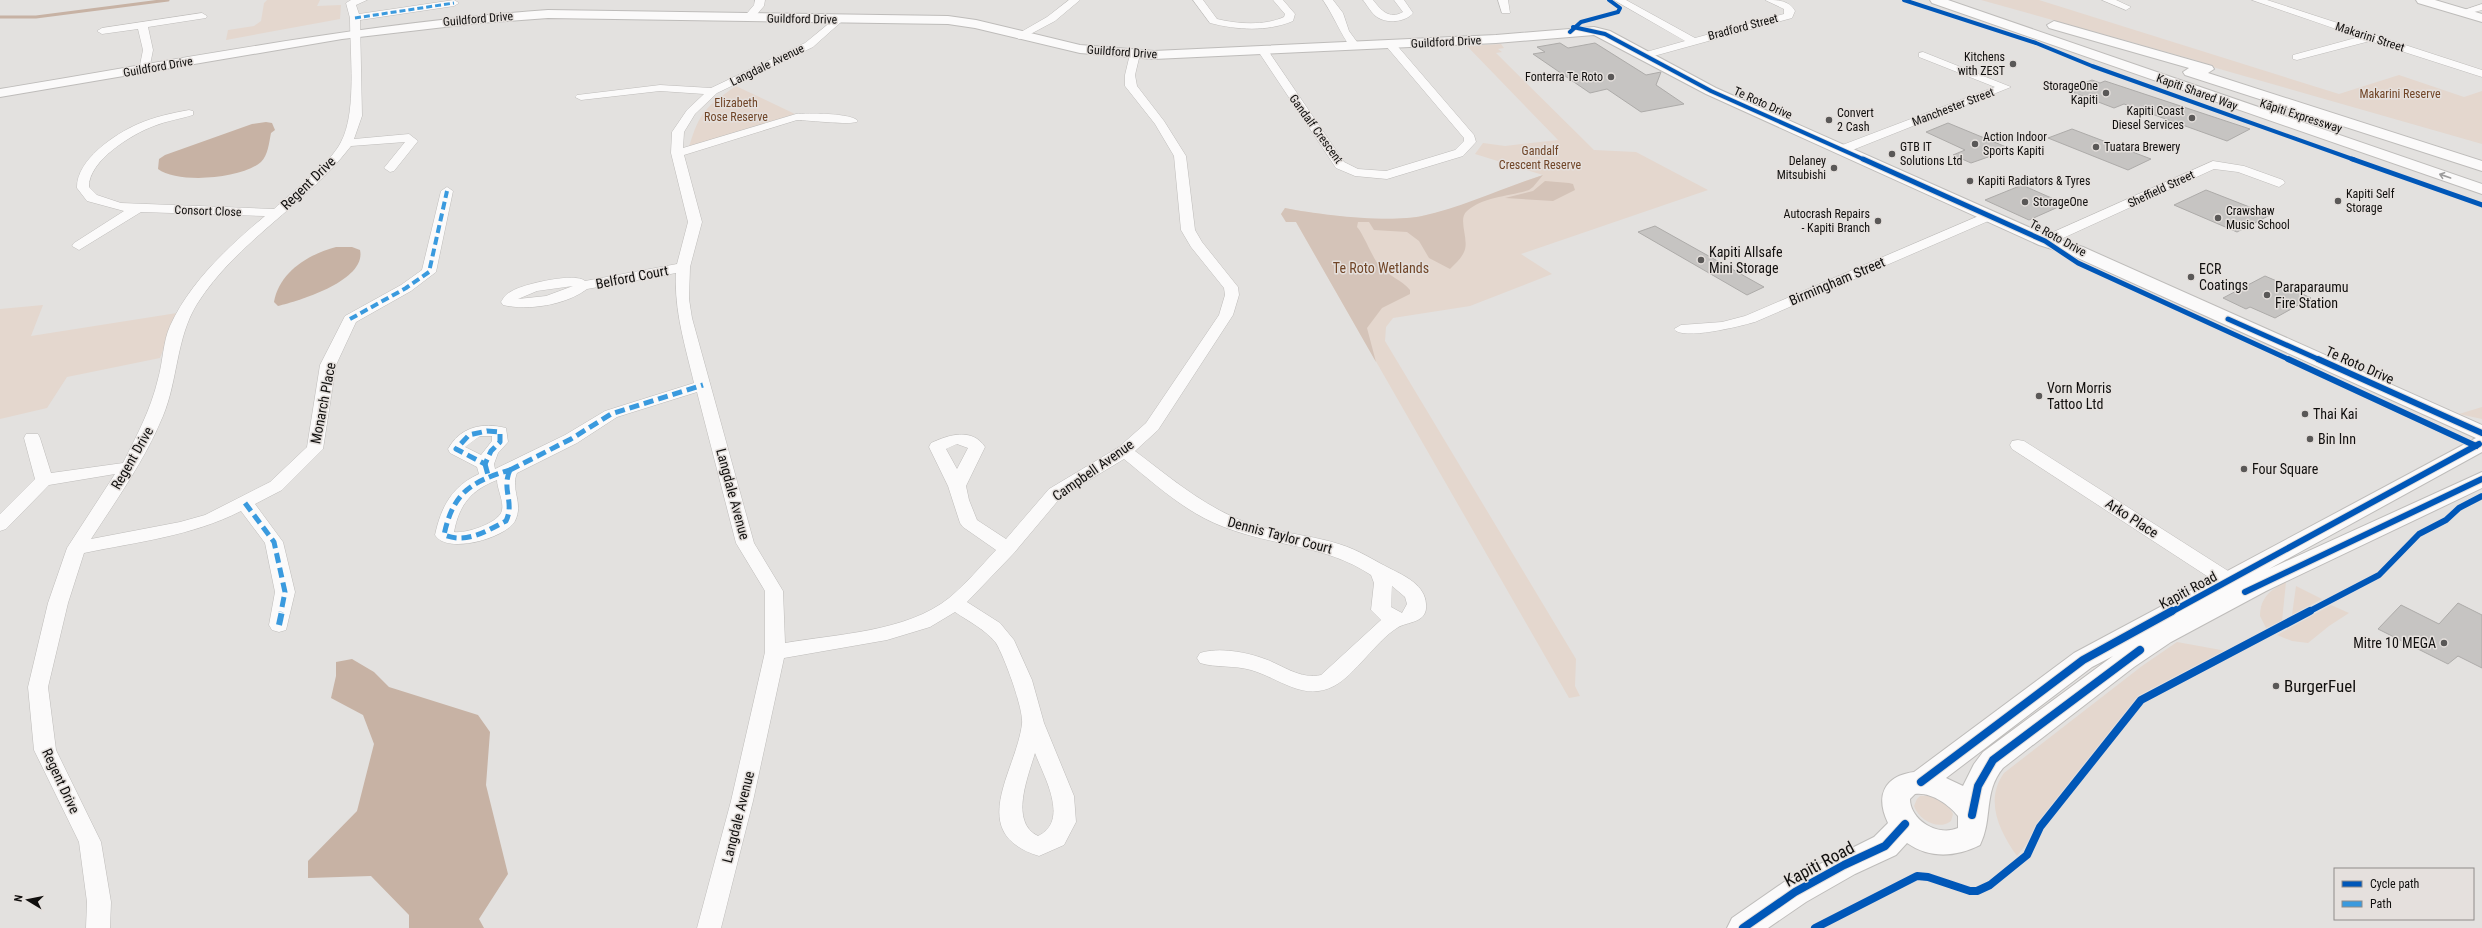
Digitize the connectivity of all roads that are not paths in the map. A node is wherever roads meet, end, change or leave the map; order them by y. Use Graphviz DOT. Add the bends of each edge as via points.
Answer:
graph roads {
  1 [pos="362,0"];
  2 [pos="760,0"];
  3 [pos="1075,0"];
  4 [pos="1198,0"];
  5 [pos="1278,0"];
  6 [pos="1328,0"];
  7 [pos="1368,0"];
  8 [pos="1399,0"];
  9 [pos="1503,0"];
  10 [pos="1619,0"];
  11 [pos="1770,0"];
  12 [pos="1937,0"];
  13 [pos="1966,0"];
  14 [pos="2107,0"];
  15 [pos="2257,0"];
  16 [pos="2422,0"];
  17 [pos="454,4"];
  18 [pos="2126,7"];
  19 [pos="2482,7"];
  20 [pos="1506,11"];
  21 [pos="2463,12"];
  22 [pos="202,16"];
  23 [pos="748,18"];
  24 [pos="2482,18"];
  25 [pos="837,20"];
  26 [pos="142,25"];
  27 [pos="355,26"];
  28 [pos="102,31"];
  29 [pos="1604,34"];
  30 [pos="1019,36"];
  31 [pos="2371,37"];
  32 [pos="1692,40"];
  33 [pos="1390,44"];
  34 [pos="1355,46"];
  35 [pos="1263,51"];
  36 [pos="1135,54"];
  37 [pos="1923,55"];
  38 [pos="1643,56"];
  39 [pos="2297,57"];
  40 [pos="144,70"];
  41 [pos="2482,74"];
  42 [pos="714,92"];
  43 [pos="0,93"];
  44 [pos="581,97"];
  45 [pos="189,113"];
  46 [pos="852,121"];
  47 [pos="347,143"];
  48 [pos="1841,150"];
  49 [pos="2482,151"];
  50 [pos="677,153"];
  51 [pos="2482,166"];
  52 [pos="390,168"];
  53 [pos="2482,175"];
  54 [pos="2279,183"];
  55 [pos="2482,189"];
  56 [pos="447,192"];
  57 [pos="138,208"];
  58 [pos="278,213"];
  59 [pos="1988,216"];
  60 [pos="2045,241"];
  61 [pos="80,246"];
  62 [pos="683,267"];
  63 [pos="582,286"];
  64 [pos="2222,323"];
  65 [pos="1681,329"];
  66 [pos="703,385"];
  67 [pos="2391,407"];
  68 [pos="2432,410"];
  69 [pos="32,438"];
  70 [pos="2480,442"];
  71 [pos="2018,445"];
  72 [pos="1125,451"];
  73 [pos="129,467"];
  74 [pos="510,470"];
  75 [pos="2482,479"];
  76 [pos="44,480"];
  77 [pos="957,486"];
  78 [pos="244,503"];
  79 [pos="0,525"];
  80 [pos="76,548"];
  81 [pos="1008,549"];
  82 [pos="1380,572"];
  83 [pos="2238,586"];
  84 [pos="956,603"];
  85 [pos="1395,618"];
  86 [pos="279,625"];
  87 [pos="775,652"];
  88 [pos="1208,658"];
  89 [pos="2083,660"];
  90 [pos="2125,660"];
  91 [pos="1033,723"];
  92 [pos="1921,782"];
  93 [pos="1972,815"];
  94 [pos="1905,824"];
  95 [pos="98,928"];
  96 [pos="709,928"];
  97 [pos="1743,928"];
  1 -- 27 [label="street, Regent Drive" via="351,3"];
  2 -- 23 [label="street" via="759,6"];
  3 -- 30 [label="street" via="1051,19"];
  4 -- 5 [label="street" via="1214,21 1253,25 1278,23 1289,19 1290,14"];
  6 -- 34 [label="street" via="1338,13 1344,31"];
  7 -- 8 [label="street" via="1380,15 1392,18 1408,13"];
  9 -- 20 [label="street"];
  10 -- 32 [label="street, Bradford Street"];
  11 -- 32 [label="street, Bradford Street" via="1788,7 1788,16"];
  12 -- 53 [label="main road, Kāpiti Expressway"];
  55 -- 12 [label="main road, one-way"];
  13 -- 49 [label="main road"];
  13 -- 51 [label="main road, Kāpiti Expressway"];
  14 -- 18 [label="street"];
  15 -- 31 [label="street, Makarini Street"];
  16 -- 21 [label="main road"];
  17 -- 27 [label="street"];
  19 -- 21 [label="street"];
  21 -- 24 [label="main road"];
  22 -- 26 [label="street"];
  23 -- 25 [label="main road, Guildford Drive"];
  23 -- 27 [label="main road, Guildford Drive" via="548,14"];
  25 -- 30 [label="main road, Guildford Drive" via="948,20 976,24"];
  25 -- 42 [label="street, Langdale Avenue" via="809,45"];
  26 -- 28 [label="street"];
  26 -- 40 [label="street" via="148,50"];
  27 -- 40 [label="main road, Guildford Drive"];
  27 -- 47 [label="street, Regent Drive" via="356,116"];
  29 -- 33 [label="main road, Guildford Drive" via="1583,30 1496,39"];
  29 -- 38 [label="main road, Te Roto Drive"];
  30 -- 36 [label="main road, Guildford Drive" via="1080,49"];
  31 -- 39 [label="street"];
  31 -- 41 [label="street, Makarini Street"];
  32 -- 38 [label="street, Bradford Street"];
  33 -- 34 [label="main road, Guildford Drive"];
  33 -- 35 [label="street, Gandalf Crescent" via="1470,138 1470,142 1459,154 1387,175 1355,172 1340,165"];
  34 -- 35 [label="main road, Guildford Drive"];
  35 -- 36 [label="main road, Guildford Drive"];
  36 -- 72 [label="street, Campbell Avenue" via="1130,75 1131,86 1180,156 1188,230 1196,244 1231,287 1232,295 1226,315 1152,426"];
  37 -- 48 [label="street, Manchester Street" via="2006,87"];
  38 -- 48 [label="main road, Te Roto Drive" via="1711,91"];
  40 -- 43 [label="main road, Guildford Drive"];
  42 -- 44 [label="street, Langdale Avenue" via="660,88"];
  42 -- 50 [label="street, Langdale Avenue" via="691,112 678,132"];
  45 -- 57 [label="street, Consort Close" via="143,124 122,135 90,164 82,178 83,188 92,198 109,205"];
  46 -- 50 [label="street" via="813,116 796,117"];
  47 -- 52 [label="street" via="409,138 412,141"];
  47 -- 58 [label="street, Regent Drive" via="334,160"];
  48 -- 59 [label="main road, Te Roto Drive"];
  50 -- 62 [label="street, Langdale Avenue" via="695,222"];
  54 -- 60 [label="street, Sheffield Street" via="2240,169 2213,165"];
  56 -- 78 [label="street, Monarch Place" via="429,272 350,319 328,365 315,449 276,486"];
  57 -- 58 [label="street, Consort Close"];
  57 -- 61 [label="street"];
  58 -- 73 [label="street, Regent Drive" via="246,238 207,280 190,304 177,327 166,380 155,416"];
  59 -- 60 [label="main road, Te Roto Drive"];
  59 -- 65 [label="street, Birmingham Street" via="1750,319 1722,326"];
  60 -- 64 [label="main road, Te Roto Drive" via="2072,260"];
  62 -- 63 [label="street, Belford Court"];
  62 -- 66 [label="street, Langdale Avenue" via="682,299 685,318"];
  64 -- 67 [label="main road, Te Roto Drive"];
  64 -- 68 [label="main road, Te Roto Drive"];
  66 -- 74 [label="street" via="611,414"];
  66 -- 87 [label="street, Langdale Avenue" via="745,543 774,591"];
  67 -- 68 [label="main road"];
  67 -- 70 [label="main road, Te Roto Drive"];
  68 -- 70 [label="main road, Te Roto Drive"];
  69 -- 76 [label="street"];
  70 -- 83 [label="main road, Kapiti Road"];
  71 -- 83 [label="street, Arko Place"];
  72 -- 81 [label="street, Campbell Avenue" via="1055,494"];
  72 -- 82 [label="street, Dennis Taylor Court" via="1213,516 1239,526 1349,553"];
  73 -- 76 [label="street"];
  73 -- 80 [label="street, Regent Drive"];
  74 -- 74 [label="street" via="506,481 511,510 506,521 468,539 452,539 444,535 450,507 464,490 487,469"];
  75 -- 83 [label="main road, Kapiti Road"];
  76 -- 79 [label="street"];
  77 -- 81 [label="street" via="969,523"];
  78 -- 80 [label="street, Monarch Place" via="211,519 181,528"];
  78 -- 86 [label="street" via="274,542 284,592"];
  80 -- 95 [label="street, Regent Drive" via="58,603 38,687 45,750 90,842 99,902"];
  81 -- 84 [label="street, Campbell Avenue"];
  82 -- 85 [label="street" via="1383,583 1381,610 1385,615"];
  82 -- 85 [label="street, Dennis Taylor Court" via="1406,587 1418,603 1418,610 1413,615 1401,620"];
  83 -- 89 [label="main road, Kapiti Road"];
  83 -- 90 [label="main road, Kapiti Road"];
  84 -- 87 [label="street, Campbell Avenue" via="923,622 887,633"];
  84 -- 91 [label="street" via="993,628 1004,640 1022,680"];
  85 -- 88 [label="street" via="1328,680 1319,685 1305,684 1257,664"];
  87 -- 96 [label="street, Langdale Avenue" via="742,801"];
  89 -- 90 [label="main road"];
  89 -- 92 [label="main road, Kapiti Road"];
  90 -- 93 [label="main road, Kapiti Road" via="1993,760 1979,780"];
  91 -- 91 [label="street" via="1010,814 1013,827 1021,837 1026,842 1039,846 1056,838 1065,822 1063,796"];
  92 -- 93 [label="main road" via="1951,792"];
  92 -- 94 [label="main road" via="1908,784 1896,794 1897,811"];
  93 -- 94 [label="main road" via="1974,826 1970,836 1956,843 1945,844 1924,838"];
  94 -- 97 [label="main road, Kapiti Road" via="1885,846 1794,892"];
}
